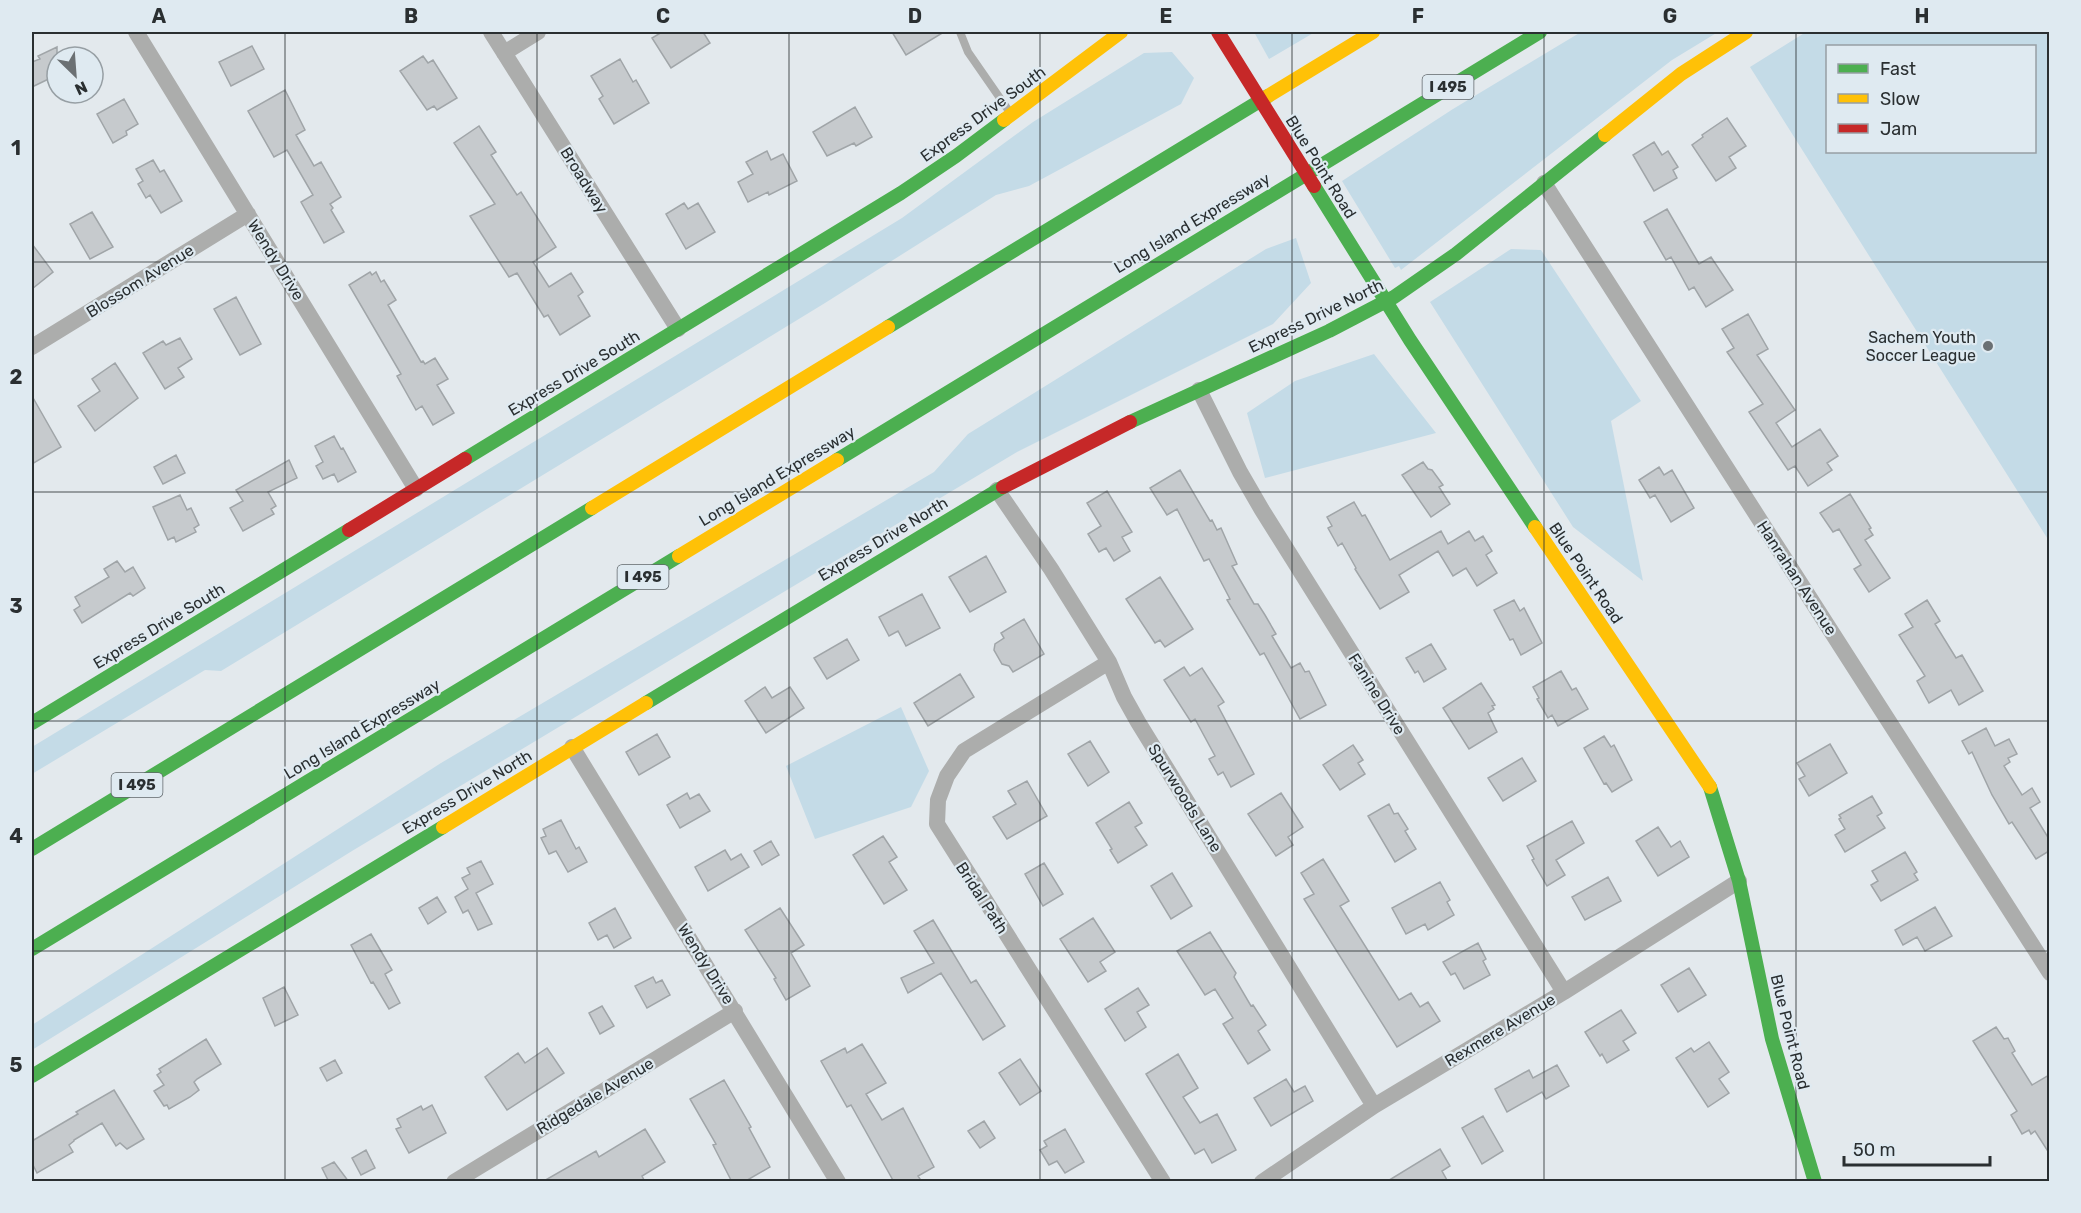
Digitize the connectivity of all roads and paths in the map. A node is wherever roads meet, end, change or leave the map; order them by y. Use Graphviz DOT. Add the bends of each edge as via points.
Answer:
graph roads {
  1 [pos="135,32"];
  2 [pos="491,32"];
  3 [pos="538,32"];
  4 [pos="960,32"];
  5 [pos="1121,32"];
  6 [pos="1218,32"];
  7 [pos="1373,32"];
  8 [pos="1539,32"];
  9 [pos="1746,32"];
  10 [pos="504,52"];
  11 [pos="1012,115"];
  12 [pos="1544,183"];
  13 [pos="248,214"];
  14 [pos="1386,302"];
  15 [pos="678,329"];
  16 [pos="32,347"];
  17 [pos="1199,390"];
  18 [pos="416,489"];
  19 [pos="997,490"];
  20 [pos="1109,662"];
  21 [pos="32,723"];
  22 [pos="573,747"];
  23 [pos="32,849"];
  24 [pos="1739,880"];
  25 [pos="32,949"];
  26 [pos="2049,973"];
  27 [pos="1564,992"];
  28 [pos="735,1011"];
  29 [pos="32,1076"];
  30 [pos="1374,1106"];
  31 [pos="454,1182"];
  32 [pos="838,1182"];
  33 [pos="1163,1182"];
  34 [pos="1262,1182"];
  35 [pos="1815,1182"];
  1 -- 13 [label="street, Wendy Drive"];
  2 -- 10 [label="street, Broadway"];
  3 -- 10 [label="street"];
  4 -- 11 [label="lane" via="968,52"];
  5 -- 11 [label="main road, Express Drive South"];
  6 -- 14 [label="main road, Blue Point Road"];
  7 -- 23 [label="main road, I 495"];
  8 -- 25 [label="main road, Long Island Expressway / I 495"];
  9 -- 12 [label="main road, Express Drive North" via="1682,74"];
  10 -- 15 [label="street, Broadway"];
  11 -- 15 [label="main road, Express Drive South" via="901,193"];
  12 -- 14 [label="main road, Express Drive North"];
  12 -- 26 [label="street, Hanrahan Avenue"];
  13 -- 16 [label="street, Blossom Avenue"];
  13 -- 18 [label="street, Wendy Drive"];
  14 -- 17 [label="main road, Express Drive North"];
  14 -- 24 [label="main road, Blue Point Road" via="1712,790"];
  15 -- 18 [label="main road, Express Drive South"];
  17 -- 19 [label="main road, Express Drive North"];
  17 -- 27 [label="street, Fanine Drive" via="1262,510"];
  18 -- 21 [label="main road, Express Drive South"];
  19 -- 20 [label="street, Spurwoods Lane"];
  19 -- 22 [label="main road, Express Drive North"];
  20 -- 30 [label="street, Spurwoods Lane" via="1138,722"];
  20 -- 33 [label="street, Bridal Path" via="964,751 947,776 938,800 937,824"];
  22 -- 28 [label="street, Wendy Drive"];
  22 -- 29 [label="main road, Express Drive North"];
  24 -- 27 [label="street, Rexmere Avenue"];
  24 -- 35 [label="main road, Blue Point Road" via="1772,1039"];
  27 -- 30 [label="street, Rexmere Avenue"];
  28 -- 31 [label="street, Ridgedale Avenue"];
  28 -- 32 [label="street, Wendy Drive"];
  30 -- 34 [label="street, Rexmere Avenue"];
}
